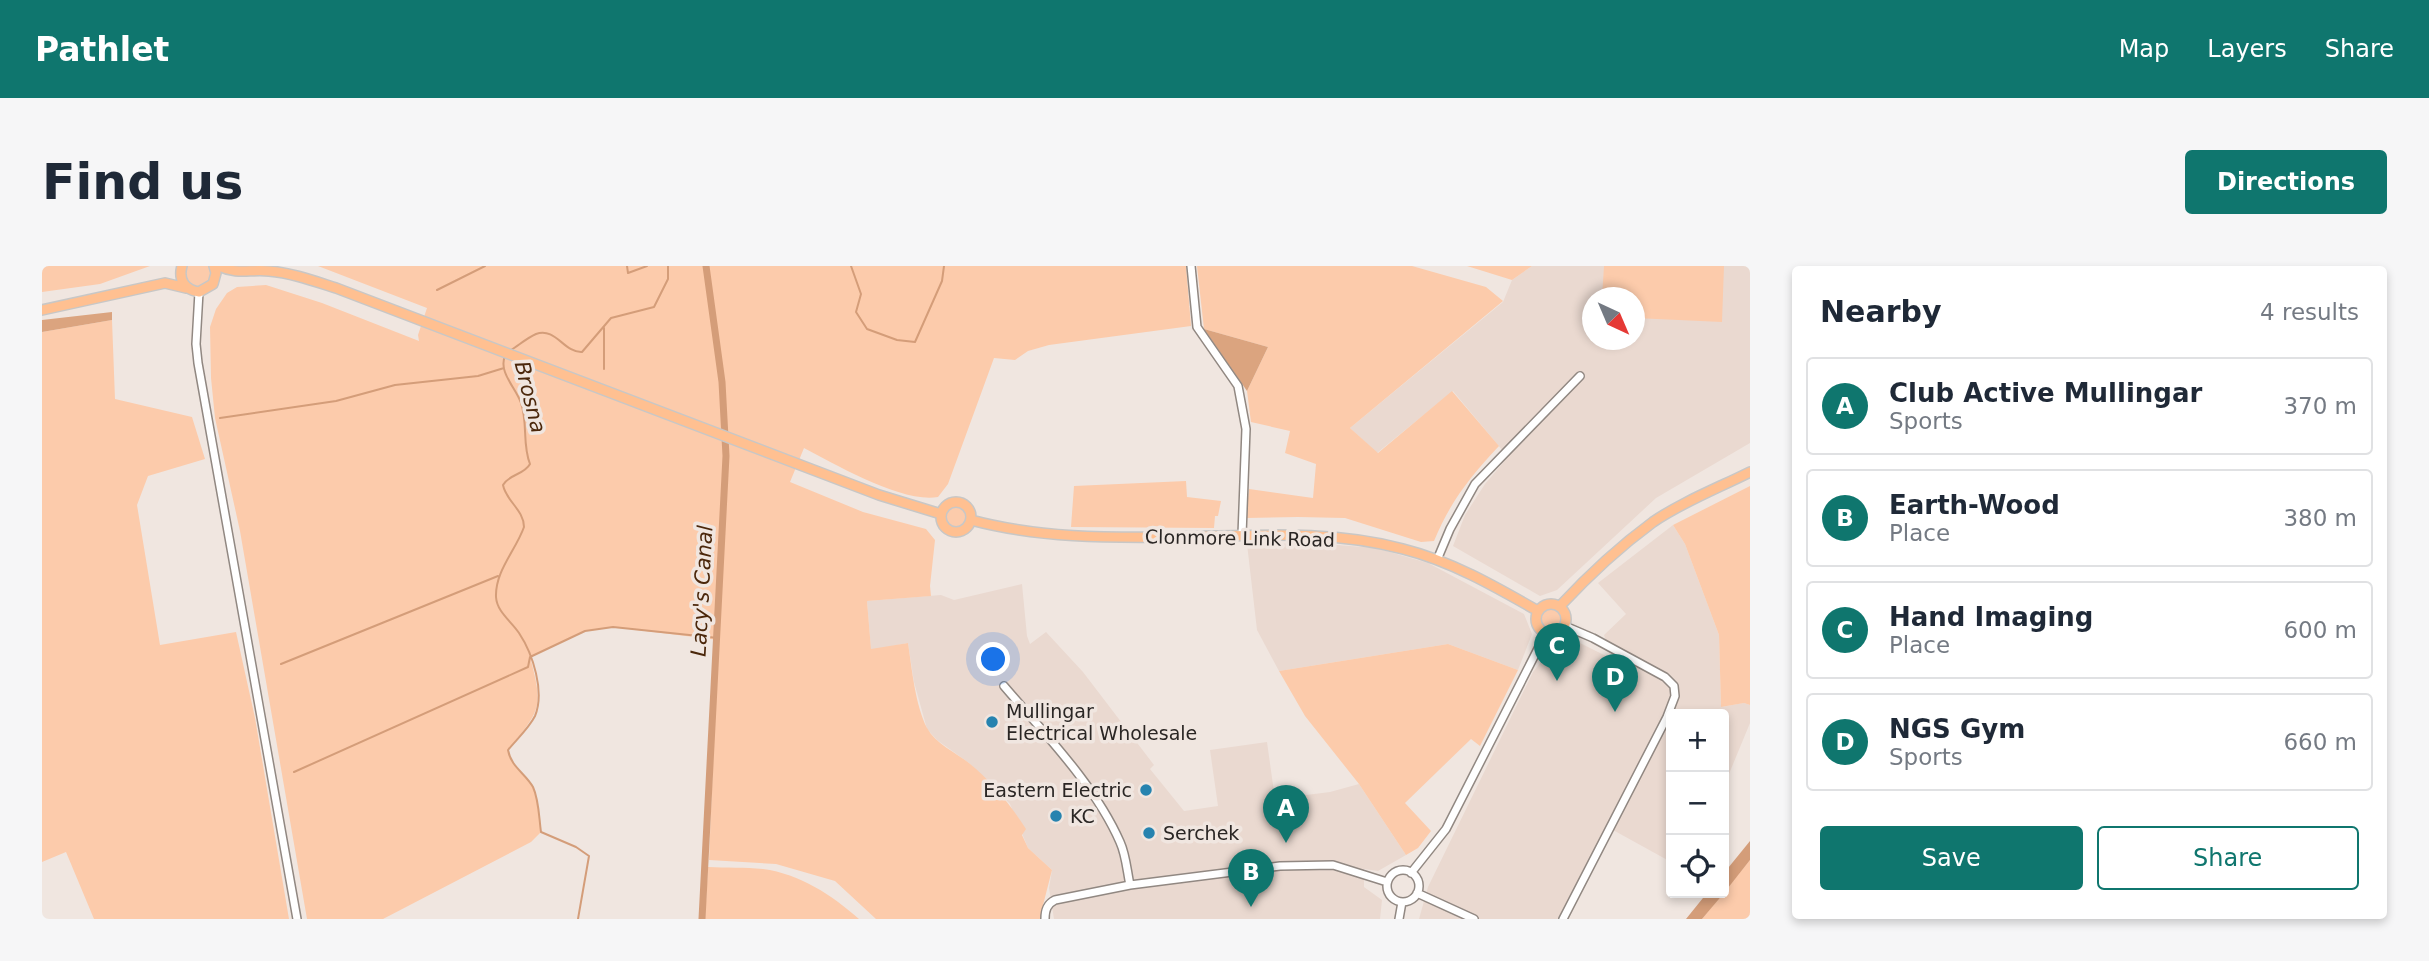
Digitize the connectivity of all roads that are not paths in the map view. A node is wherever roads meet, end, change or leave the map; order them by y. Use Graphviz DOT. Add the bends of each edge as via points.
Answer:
graph roads {
  1 [pos="216,266"];
  2 [pos="1191,266"];
  3 [pos="181,268"];
  4 [pos="232,272"];
  5 [pos="165,283"];
  6 [pos="213,284"];
  7 [pos="187,288"];
  8 [pos="199,292"];
  9 [pos="42,310"];
  10 [pos="1580,376"];
  11 [pos="1750,472"];
  12 [pos="941,514"];
  13 [pos="971,520"];
  14 [pos="1242,535"];
  15 [pos="1437,560"];
  16 [pos="1560,606"];
  17 [pos="1538,611"];
  18 [pos="1565,626"];
  19 [pos="1546,633"];
  20 [pos="1004,686"];
  21 [pos="1412,873"];
  22 [pos="1387,882"];
  23 [pos="1130,885"];
  24 [pos="1417,892"];
  25 [pos="1402,902"];
  26 [pos="297,919"];
  27 [pos="1045,919"];
  28 [pos="1399,919"];
  29 [pos="1474,919"];
  30 [pos="1563,919"];
  1 -- 4 [label="main road"];
  1 -- 6 [label="main road"];
  2 -- 14 [label="street" via="1197,327 1238,386 1246,429"];
  3 -- 5 [label="main road"];
  3 -- 7 [label="main road"];
  4 -- 6 [label="main road"];
  4 -- 12 [label="main road" via="268,271 357,297 879,495"];
  5 -- 7 [label="main road"];
  5 -- 9 [label="main road"];
  6 -- 8 [label="main road"];
  7 -- 8 [label="main road"];
  8 -- 26 [label="street" via="200,375"];
  10 -- 15 [label="street" via="1475,484"];
  11 -- 16 [label="main road" via="1654,521"];
  12 -- 13 [label="main road" via="942,523 953,532 966,528"];
  12 -- 13 [label="main road" via="946,506 958,502 967,506"];
  13 -- 14 [label="main road, Clonmore Link Road" via="1059,535"];
  14 -- 15 [label="main road, Clonmore Link Road" via="1327,536 1402,548"];
  15 -- 17 [label="main road, Clonmore Link Road"];
  16 -- 17 [label="main road" via="1545,605"];
  16 -- 18 [label="main road"];
  17 -- 19 [label="main road" via="1536,622"];
  18 -- 19 [label="main road" via="1559,632"];
  18 -- 30 [label="street" via="1664,677 1675,686 1675,696"];
  19 -- 21 [label="street" via="1446,829"];
  20 -- 23 [label="street" via="1104,811 1122,845"];
  21 -- 22 [label="street" via="1397,871"];
  21 -- 24 [label="street" via="1419,884"];
  22 -- 23 [label="street" via="1333,865 1279,866"];
  22 -- 25 [label="street" via="1390,896"];
  23 -- 27 [label="street" via="1055,900 1049,903"];
  24 -- 25 [label="street"];
  24 -- 29 [label="street"];
  25 -- 28 [label="street"];
}
